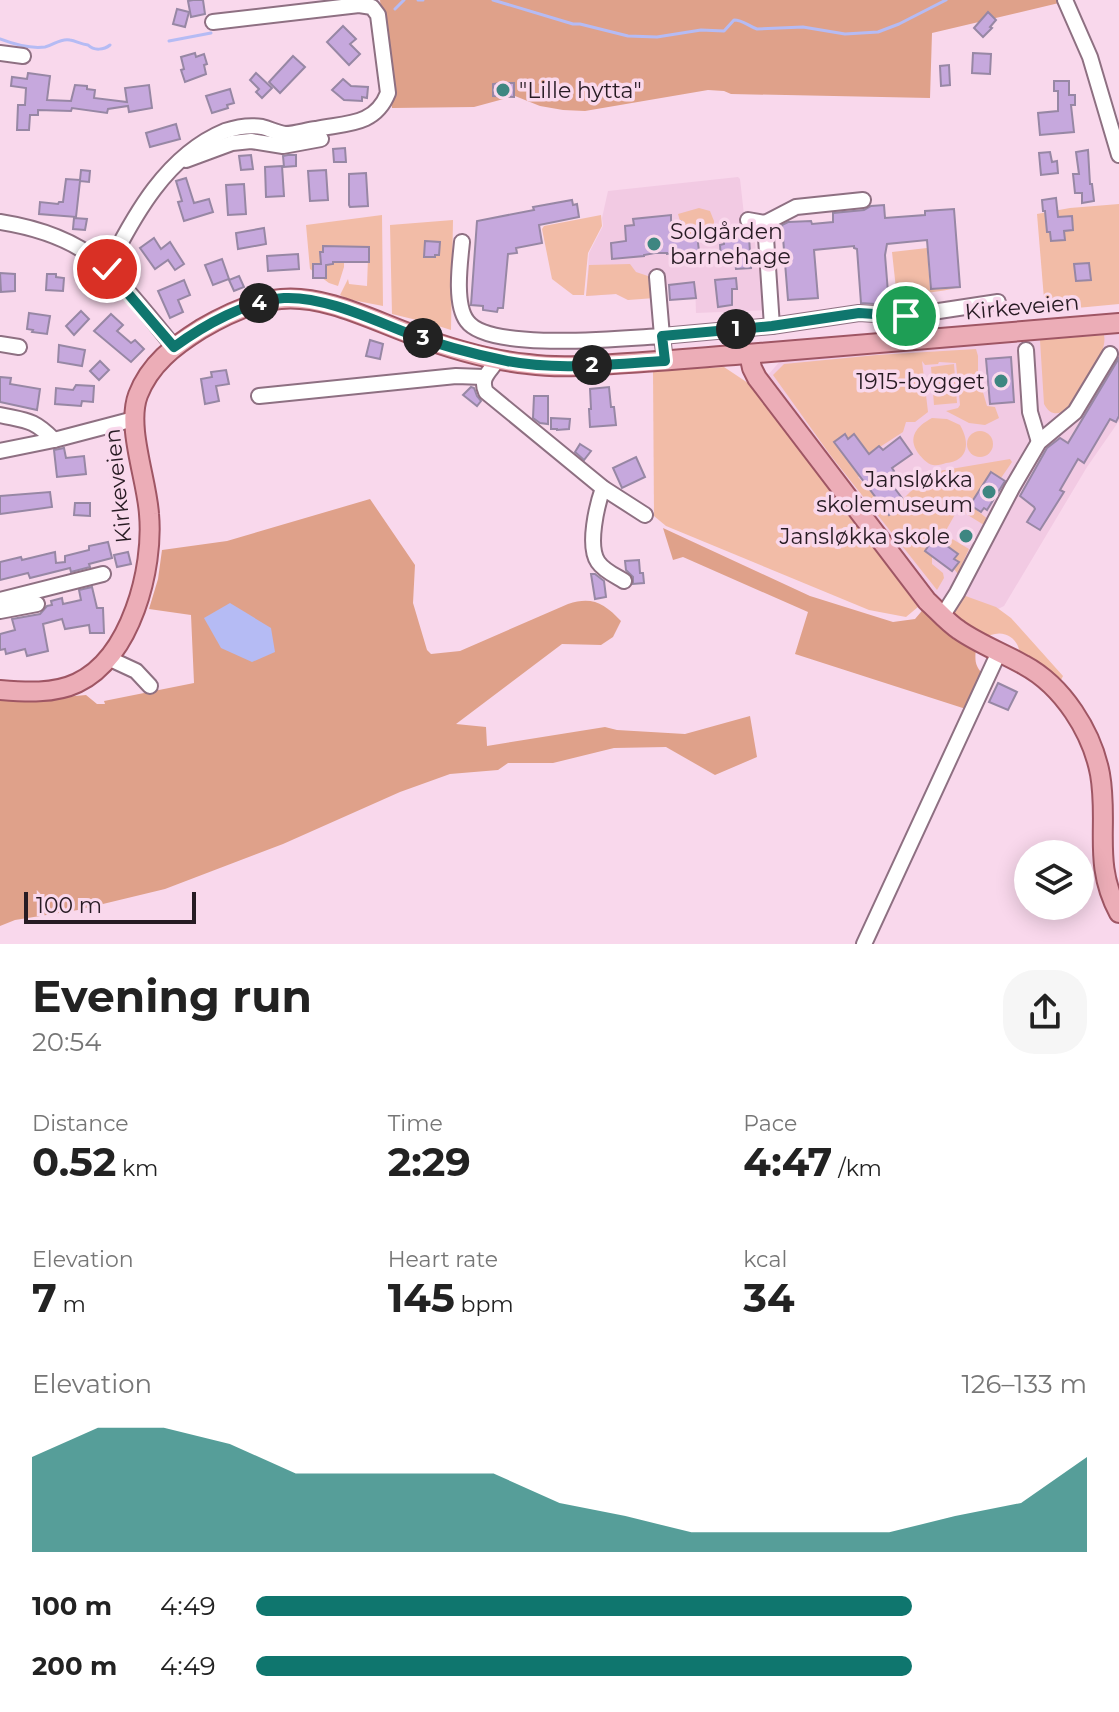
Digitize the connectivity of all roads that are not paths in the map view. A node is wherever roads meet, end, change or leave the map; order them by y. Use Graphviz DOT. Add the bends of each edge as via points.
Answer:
graph roads {
  1 [pos="1065,0"];
  2 [pos="213,22"];
  3 [pos="0,53"];
  4 [pos="23,56"];
  5 [pos="321,139"];
  6 [pos="1119,155"];
  7 [pos="179,163"];
  8 [pos="863,200"];
  9 [pos="748,220"];
  10 [pos="0,222"];
  11 [pos="765,223"];
  12 [pos="462,242"];
  13 [pos="107,269"];
  14 [pos="657,277"];
  15 [pos="998,302"];
  16 [pos="1119,323"];
  17 [pos="772,326"];
  18 [pos="662,336"];
  19 [pos="0,344"];
  20 [pos="19,347"];
  21 [pos="174,347"];
  22 [pos="1026,350"];
  23 [pos="749,354"];
  24 [pos="1110,354"];
  25 [pos="498,359"];
  26 [pos="665,361"];
  27 [pos="484,377"];
  28 [pos="259,396"];
  29 [pos="0,415"];
  30 [pos="134,419"];
  31 [pos="54,440"];
  32 [pos="1039,442"];
  33 [pos="0,451"];
  34 [pos="603,488"];
  35 [pos="645,515"];
  36 [pos="103,574"];
  37 [pos="624,581"];
  38 [pos="0,600"];
  39 [pos="37,604"];
  40 [pos="0,611"];
  41 [pos="943,615"];
  42 [pos="999,652"];
  43 [pos="108,658"];
  44 [pos="150,686"];
  45 [pos="0,690"];
  46 [pos="1119,913"];
  47 [pos="864,944"];
  1 -- 6 [label="street" via="1090,57"];
  2 -- 7 [label="street" via="372,7 378,15 388,93 376,112 361,121 290,134 263,127 227,130"];
  3 -- 4 [label="street"];
  5 -- 7 [label="street" via="283,146 232,143"];
  7 -- 13 [label="street" via="134,216"];
  8 -- 11 [label="street" via="796,207"];
  9 -- 11 [label="street"];
  10 -- 13 [label="street" via="62,239"];
  11 -- 17 [label="street"];
  12 -- 18 [label="street" via="461,310 476,330 527,341"];
  13 -- 21 [label="street"];
  14 -- 18 [label="street"];
  15 -- 17 [label="street" via="906,316 859,313"];
  16 -- 23 [label="main road, Kirkeveien"];
  17 -- 18 [label="street"];
  18 -- 26 [label="street"];
  19 -- 20 [label="street"];
  21 -- 25 [label="main road, Kirkeveien" via="248,306 291,298 340,308"];
  21 -- 30 [label="main road, Kirkeveien" via="150,371 137,396"];
  22 -- 32 [label="street" via="1030,412"];
  23 -- 26 [label="main road, Kirkeveien"];
  23 -- 41 [label="main road" via="757,378"];
  24 -- 32 [label="street" via="1075,412"];
  25 -- 26 [label="main road, Kirkeveien" via="567,367"];
  25 -- 27 [label="street"];
  27 -- 28 [label="street"];
  27 -- 34 [label="street" via="486,392"];
  29 -- 31 [label="street" via="38,425"];
  30 -- 31 [label="street"];
  30 -- 43 [label="main road, Kirkeveien" via="149,515 148,562 131,619"];
  31 -- 33 [label="street"];
  32 -- 41 [label="street"];
  34 -- 35 [label="street"];
  34 -- 37 [label="street" via="595,521 596,558"];
  36 -- 38 [label="street"];
  39 -- 40 [label="street"];
  41 -- 42 [label="main road"];
  42 -- 46 [label="main road" via="1048,683 1089,740 1102,789 1103,865"];
  42 -- 47 [label="street"];
  43 -- 44 [label="street" via="136,671"];
  43 -- 45 [label="main road, Kirkeveien" via="91,675 67,687"];
}
